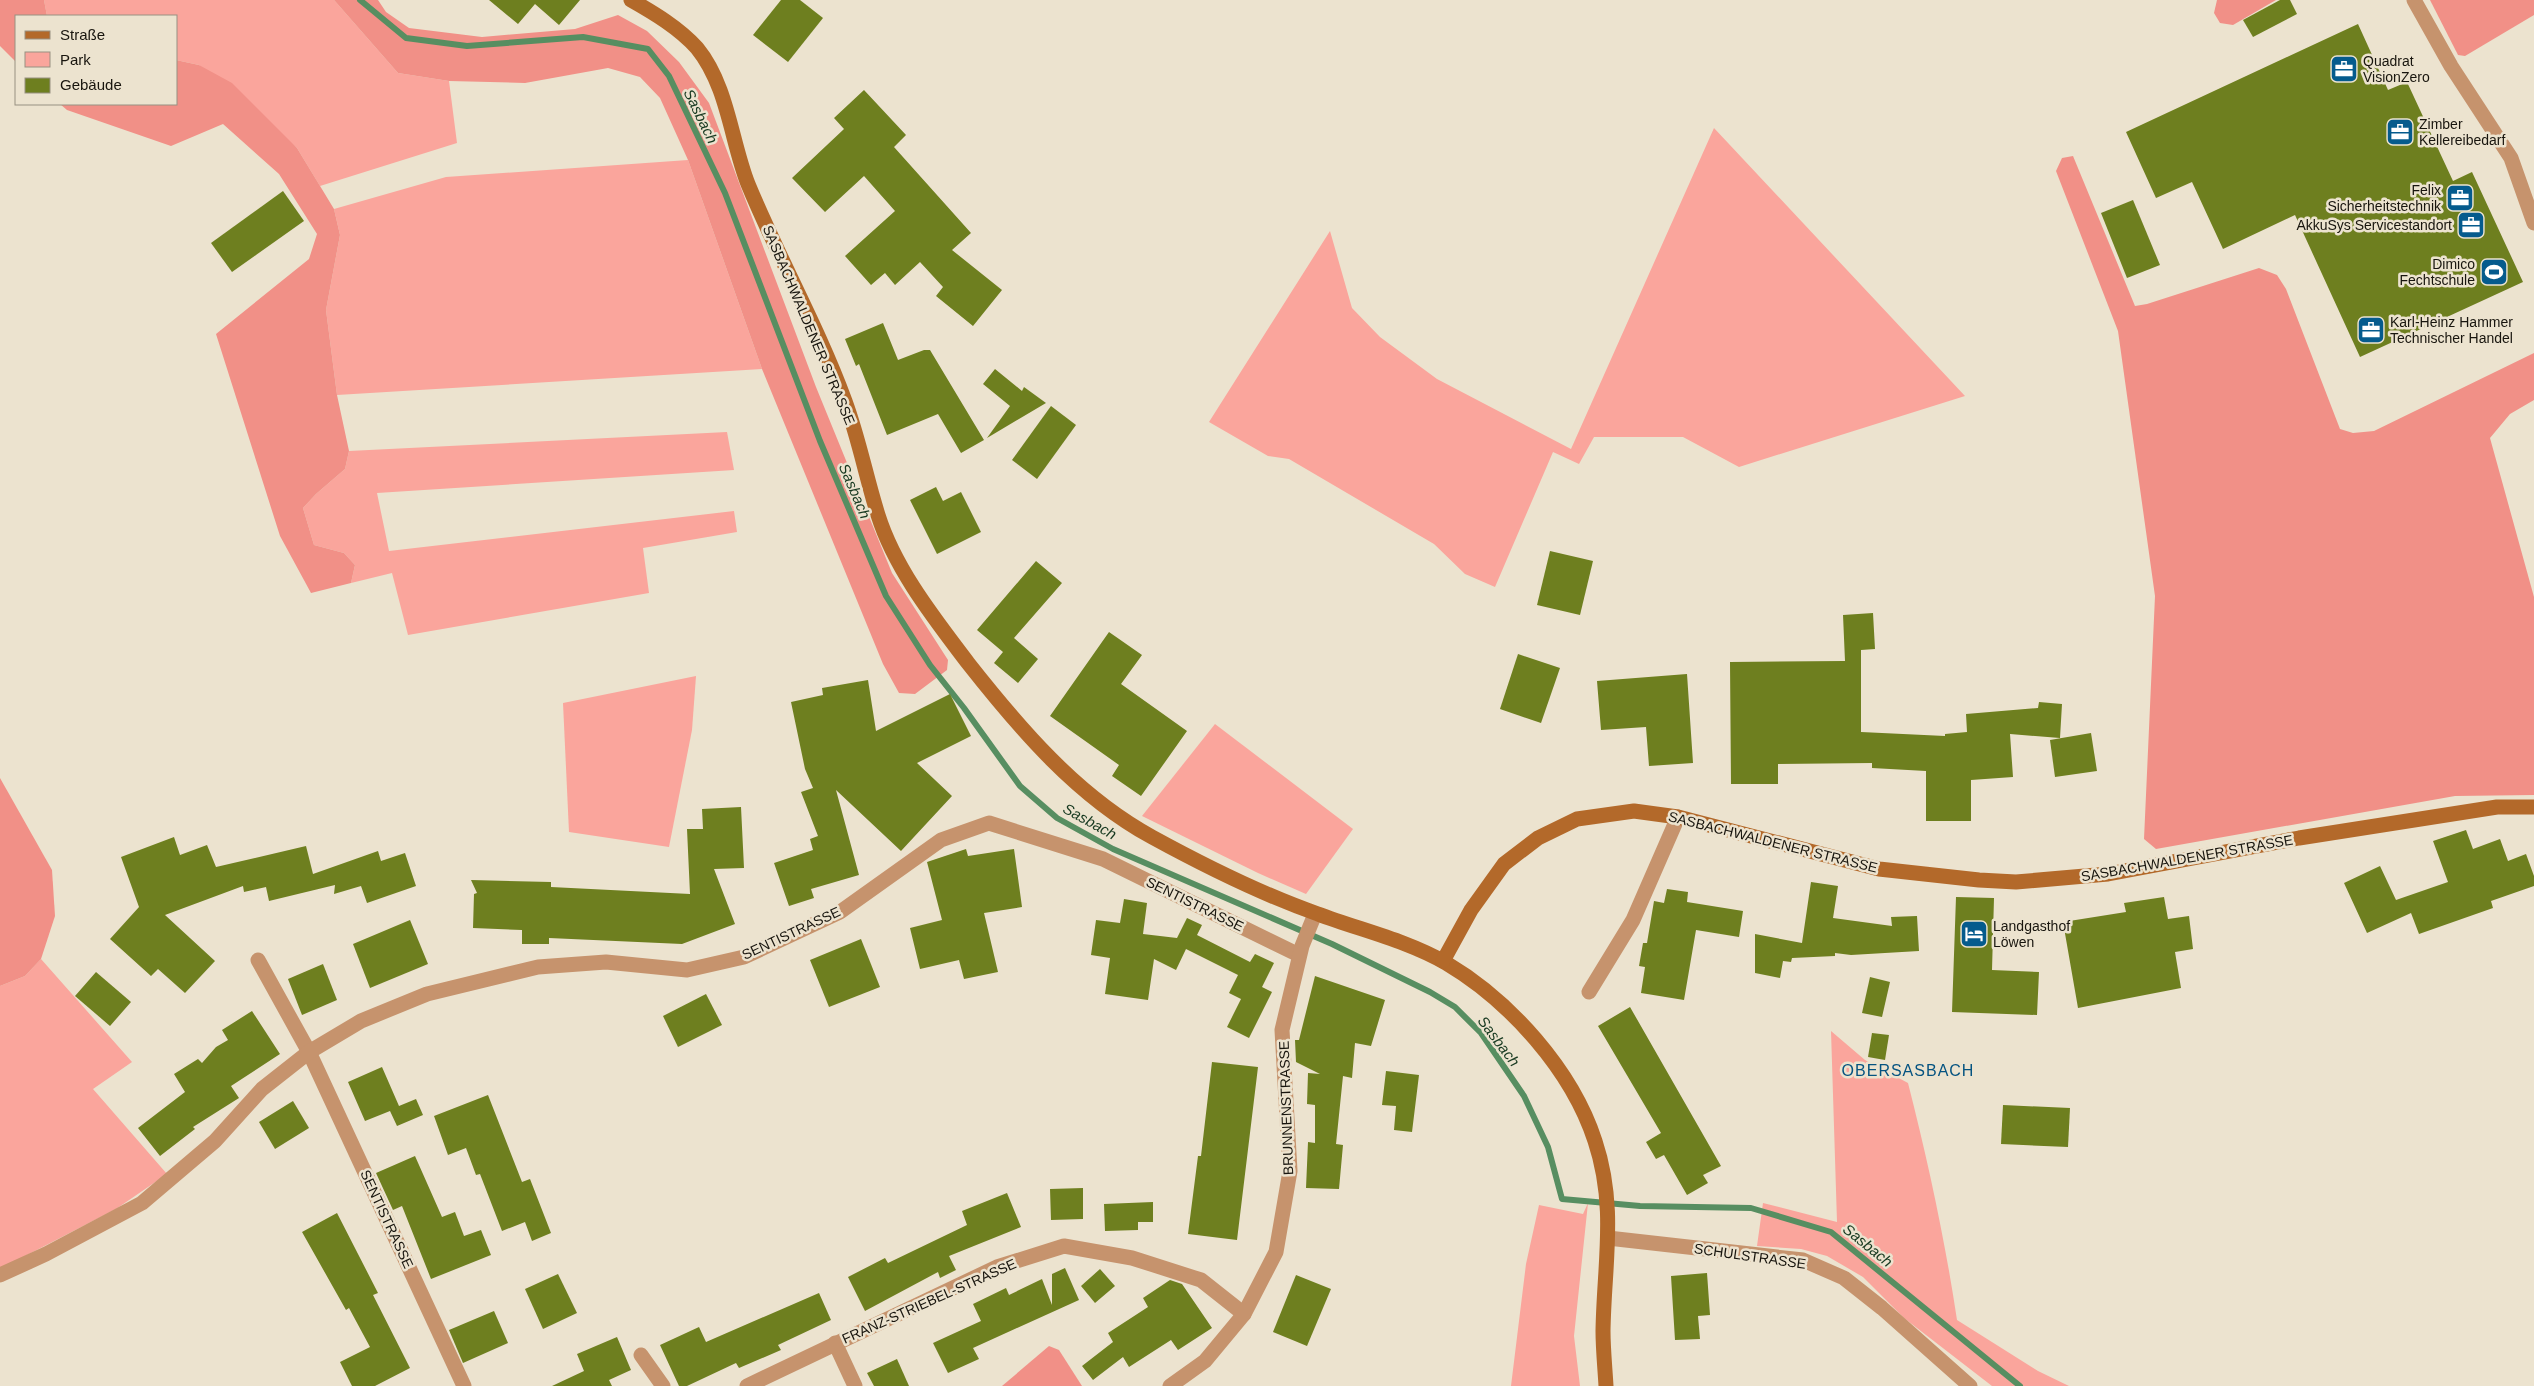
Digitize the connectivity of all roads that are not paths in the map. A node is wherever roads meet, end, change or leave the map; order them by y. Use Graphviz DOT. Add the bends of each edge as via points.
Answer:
graph roads {
  1 [pos="631,0"];
  2 [pos="2414,0"];
  3 [pos="2534,223"];
  4 [pos="2534,807"];
  5 [pos="1678,817"];
  6 [pos="1314,918"];
  7 [pos="1300,950"];
  8 [pos="258,960"];
  9 [pos="1443,961"];
  10 [pos="1589,992"];
  11 [pos="310,1052"];
  12 [pos="1608,1238"];
  13 [pos="0,1275"];
  14 [pos="1244,1314"];
  15 [pos="835,1342"];
  16 [pos="641,1355"];
  17 [pos="464,1386"];
  18 [pos="663,1386"];
  19 [pos="747,1386"];
  20 [pos="855,1386"];
  21 [pos="1170,1386"];
  22 [pos="1606,1386"];
  23 [pos="1970,1386"];
  1 -- 6 [label="main road, SASBACHWALDENER STRASSE" via="659,16 696,48 710,71 726,110 746,178 844,399 879,518 900,563 928,610 1018,724 1064,773 1111,811 1150,836"];
  2 -- 3 [label="street" via="2451,66 2511,158"];
  4 -- 5 [label="main road, SASBACHWALDENER STRASSE" via="2497,807 2298,838 2108,874 2016,882 1879,868"];
  5 -- 9 [label="main road, SASBACHWALDENER STRASSE" via="1634,811 1577,819 1538,838 1504,864 1471,910"];
  5 -- 10 [label="street" via="1633,920"];
  6 -- 7 [label="street, BRUNNENSTRASSE"];
  6 -- 9 [label="main road, SASBACHWALDENER STRASSE" via="1397,940"];
  7 -- 11 [label="street, SENTISTRASSE" via="1103,859 989,823 942,840 840,912 744,957 687,970 606,962 538,967 427,994 361,1021"];
  7 -- 14 [label="street, BRUNNENSTRASSE" via="1282,1030 1290,1171 1276,1252"];
  8 -- 11 [label="street, SENTISTRASSE"];
  9 -- 12 [label="main road" via="1480,986 1519,1023 1552,1058 1579,1101 1595,1141 1606,1185 1610,1210"];
  11 -- 13 [label="street" via="262,1089 215,1141 142,1203"];
  11 -- 17 [label="street, SENTISTRASSE"];
  12 -- 22 [label="main road" via="1603,1334"];
  12 -- 23 [label="street, SCHULSTRASSE" via="1803,1260 1844,1278"];
  14 -- 15 [label="street, FRANZ-STRIEBEL-STRASSE" via="1200,1280 1132,1258 1064,1246 997,1267"];
  14 -- 21 [label="street, BRUNNENSTRASSE" via="1205,1361"];
  15 -- 19 [label="street, FRANZ-STRIEBEL-STRASSE"];
  15 -- 20 [label="street, FRANZ-STRIEBEL-STRASSE"];
  16 -- 18 [label="street"];
}
